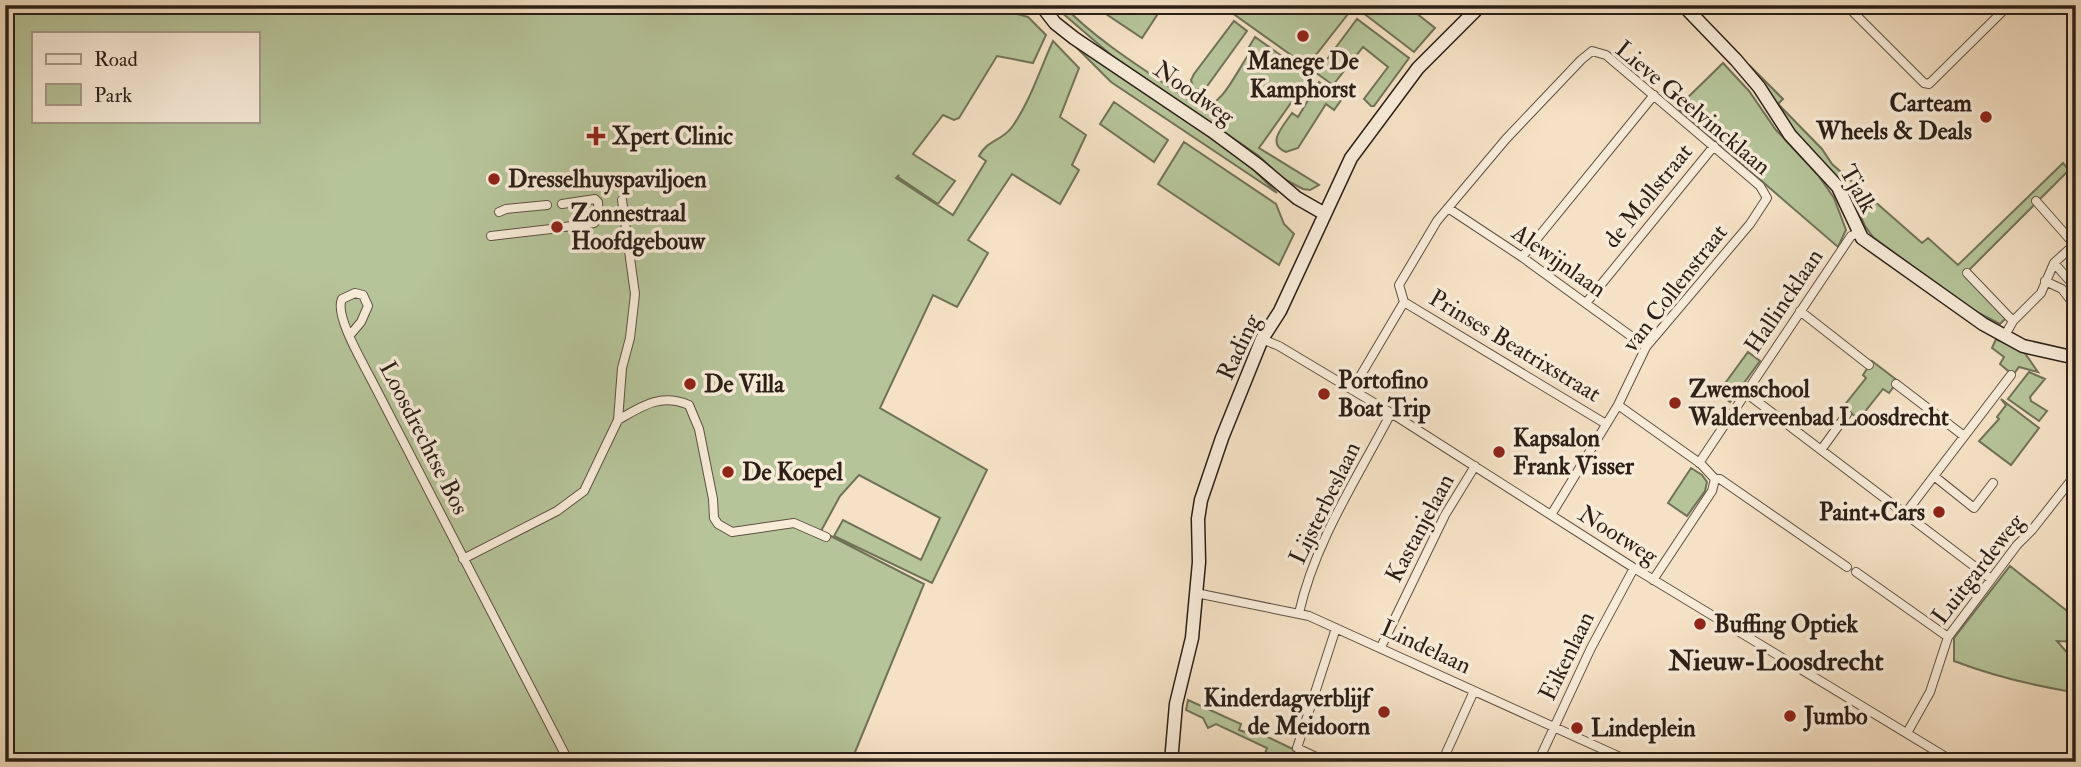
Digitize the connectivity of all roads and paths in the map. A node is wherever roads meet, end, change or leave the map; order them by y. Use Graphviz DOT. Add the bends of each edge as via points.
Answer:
graph roads {
  1 [pos="1041,5"];
  2 [pos="1481,5"];
  3 [pos="1683,5"];
  4 [pos="1846,5"];
  5 [pos="2010,5"];
  6 [pos="1654,95"];
  7 [pos="1714,145"];
  8 [pos="1767,198"];
  9 [pos="622,200"];
  10 [pos="2036,201"];
  11 [pos="562,204"];
  12 [pos="547,205"];
  13 [pos="1448,208"];
  14 [pos="499,212"];
  15 [pos="1325,214"];
  16 [pos="564,227"];
  17 [pos="551,229"];
  18 [pos="1858,233"];
  19 [pos="491,236"];
  20 [pos="2075,244"];
  21 [pos="1522,257"];
  22 [pos="2054,263"];
  23 [pos="1968,273"];
  24 [pos="2045,281"];
  25 [pos="2076,283"];
  26 [pos="1404,302"];
  27 [pos="2076,302"];
  28 [pos="1586,303"];
  29 [pos="1800,311"];
  30 [pos="2012,321"];
  31 [pos="350,335"];
  32 [pos="2005,337"];
  33 [pos="1262,339"];
  34 [pos="1646,348"];
  35 [pos="2076,358"];
  36 [pos="1870,365"];
  37 [pos="2011,375"];
  38 [pos="1896,384"];
  39 [pos="1352,390"];
  40 [pos="1745,393"];
  41 [pos="1618,405"];
  42 [pos="1391,413"];
  43 [pos="1847,414"];
  44 [pos="618,420"];
  45 [pos="1606,424"];
  46 [pos="1964,436"];
  47 [pos="1821,450"];
  48 [pos="1699,463"];
  49 [pos="1475,466"];
  50 [pos="1934,476"];
  51 [pos="2075,477"];
  52 [pos="1715,479"];
  53 [pos="1993,484"];
  54 [pos="1905,514"];
  55 [pos="1551,515"];
  56 [pos="826,537"];
  57 [pos="463,559"];
  58 [pos="1846,567"];
  59 [pos="1634,568"];
  60 [pos="1856,572"];
  61 [pos="1991,579"];
  62 [pos="1653,580"];
  63 [pos="1196,593"];
  64 [pos="1299,613"];
  65 [pos="1336,628"];
  66 [pos="1948,637"];
  67 [pos="1381,647"];
  68 [pos="1474,691"];
  69 [pos="1553,728"];
  70 [pos="1907,733"];
  71 [pos="1619,760"];
  72 [pos="1950,761"];
  73 [pos="569,762"];
  74 [pos="1171,762"];
  75 [pos="1328,762"];
  76 [pos="1442,762"];
  77 [pos="1538,762"];
  78 [pos="1631,762"];
  1 -- 15 [label="main road, Noodweg" via="1074,38"];
  2 -- 15 [label="main road, Rading" via="1418,68 1391,103 1351,158"];
  3 -- 18 [label="main road, Tjalk" via="1759,87 1790,135 1832,179"];
  4 -- 5 [label="street" via="1929,84"];
  6 -- 7 [label="street, Lieve Geelvincklaan"];
  6 -- 13 [label="street, Lieve Geelvincklaan" via="1606,55 1592,51 1506,139"];
  6 -- 21 [label="street"];
  7 -- 8 [label="street, Lieve Geelvincklaan" via="1760,186"];
  7 -- 28 [label="street, de Mollstraat"];
  8 -- 34 [label="street, van Collenstraat"];
  9 -- 44 [label="street" via="635,295"];
  10 -- 20 [label="street"];
  11 -- 16 [label="street" via="598,202 599,218 594,223"];
  12 -- 14 [label="street"];
  13 -- 21 [label="street, Alewijnlaan"];
  13 -- 26 [label="street" via="1399,285"];
  15 -- 33 [label="main road, Rading"];
  17 -- 19 [label="street"];
  18 -- 29 [label="street, Hallincklaan" via="1851,236"];
  18 -- 32 [label="main road, Tjalk" via="1959,309"];
  20 -- 22 [label="street"];
  21 -- 28 [label="street, Alewijnlaan"];
  22 -- 24 [label="street"];
  22 -- 25 [label="street"];
  23 -- 30 [label="street"];
  24 -- 27 [label="street"];
  24 -- 30 [label="street" via="2041,293"];
  26 -- 39 [label="street"];
  26 -- 45 [label="street, Prinses Beatrixstraat"];
  28 -- 34 [label="street, Alewijnlaan"];
  29 -- 36 [label="street"];
  29 -- 40 [label="street, Hallincklaan"];
  30 -- 32 [label="street"];
  31 -- 31 [label="street, Loosdrechtse Bos" via="368,306 363,295 355,293 339,305"];
  31 -- 57 [label="street, Loosdrechtse Bos"];
  32 -- 35 [label="main road, Tjalk"];
  33 -- 39 [label="street, Nootweg"];
  33 -- 63 [label="main road, Rading" via="1200,500"];
  34 -- 41 [label="street, van Collenstraat"];
  37 -- 46 [label="street"];
  38 -- 46 [label="street"];
  39 -- 42 [label="street, Nootweg"];
  40 -- 47 [label="street"];
  40 -- 48 [label="street, Hallincklaan"];
  41 -- 45 [label="street, van Collenstraat"];
  41 -- 48 [label="street"];
  42 -- 49 [label="street, Nootweg"];
  42 -- 64 [label="street, Lijsterbeslaan" via="1325,539"];
  43 -- 47 [label="street"];
  44 -- 56 [label="street" via="652,401 669,399 689,405 699,429 718,524 732,532 794,523"];
  44 -- 57 [label="street" via="584,491 557,512"];
  45 -- 55 [label="street, van Collenstraat"];
  46 -- 50 [label="street"];
  47 -- 54 [label="street"];
  48 -- 52 [label="street"];
  49 -- 55 [label="street, Nootweg"];
  49 -- 67 [label="street, Kastanjelaan" via="1445,515"];
  50 -- 53 [label="street" via="1974,509"];
  50 -- 54 [label="street"];
  51 -- 61 [label="street, Luitgardeweg"];
  52 -- 58 [label="street"];
  52 -- 62 [label="street" via="1712,491"];
  54 -- 61 [label="street"];
  55 -- 59 [label="street, Nootweg"];
  57 -- 73 [label="street, Loosdrechtse Bos"];
  59 -- 62 [label="street, Nootweg"];
  59 -- 69 [label="street, Eikenlaan"];
  60 -- 66 [label="street"];
  61 -- 66 [label="street, Luitgardeweg"];
  62 -- 70 [label="street, Nootweg"];
  63 -- 64 [label="street, Lindelaan"];
  63 -- 74 [label="main road, Rading" via="1192,638 1176,704"];
  64 -- 65 [label="street, Lindelaan"];
  65 -- 67 [label="street, Lindelaan"];
  65 -- 75 [label="street" via="1297,748"];
  66 -- 70 [label="street, Luitgardeweg" via="1930,692"];
  67 -- 68 [label="street, Lindelaan"];
  68 -- 69 [label="street, Lindelaan"];
  68 -- 76 [label="street"];
  69 -- 71 [label="street, Lindelaan"];
  69 -- 77 [label="street, Eikenlaan"];
  70 -- 72 [label="street, Nootweg"];
  71 -- 78 [label="street, Lindelaan"];
}
